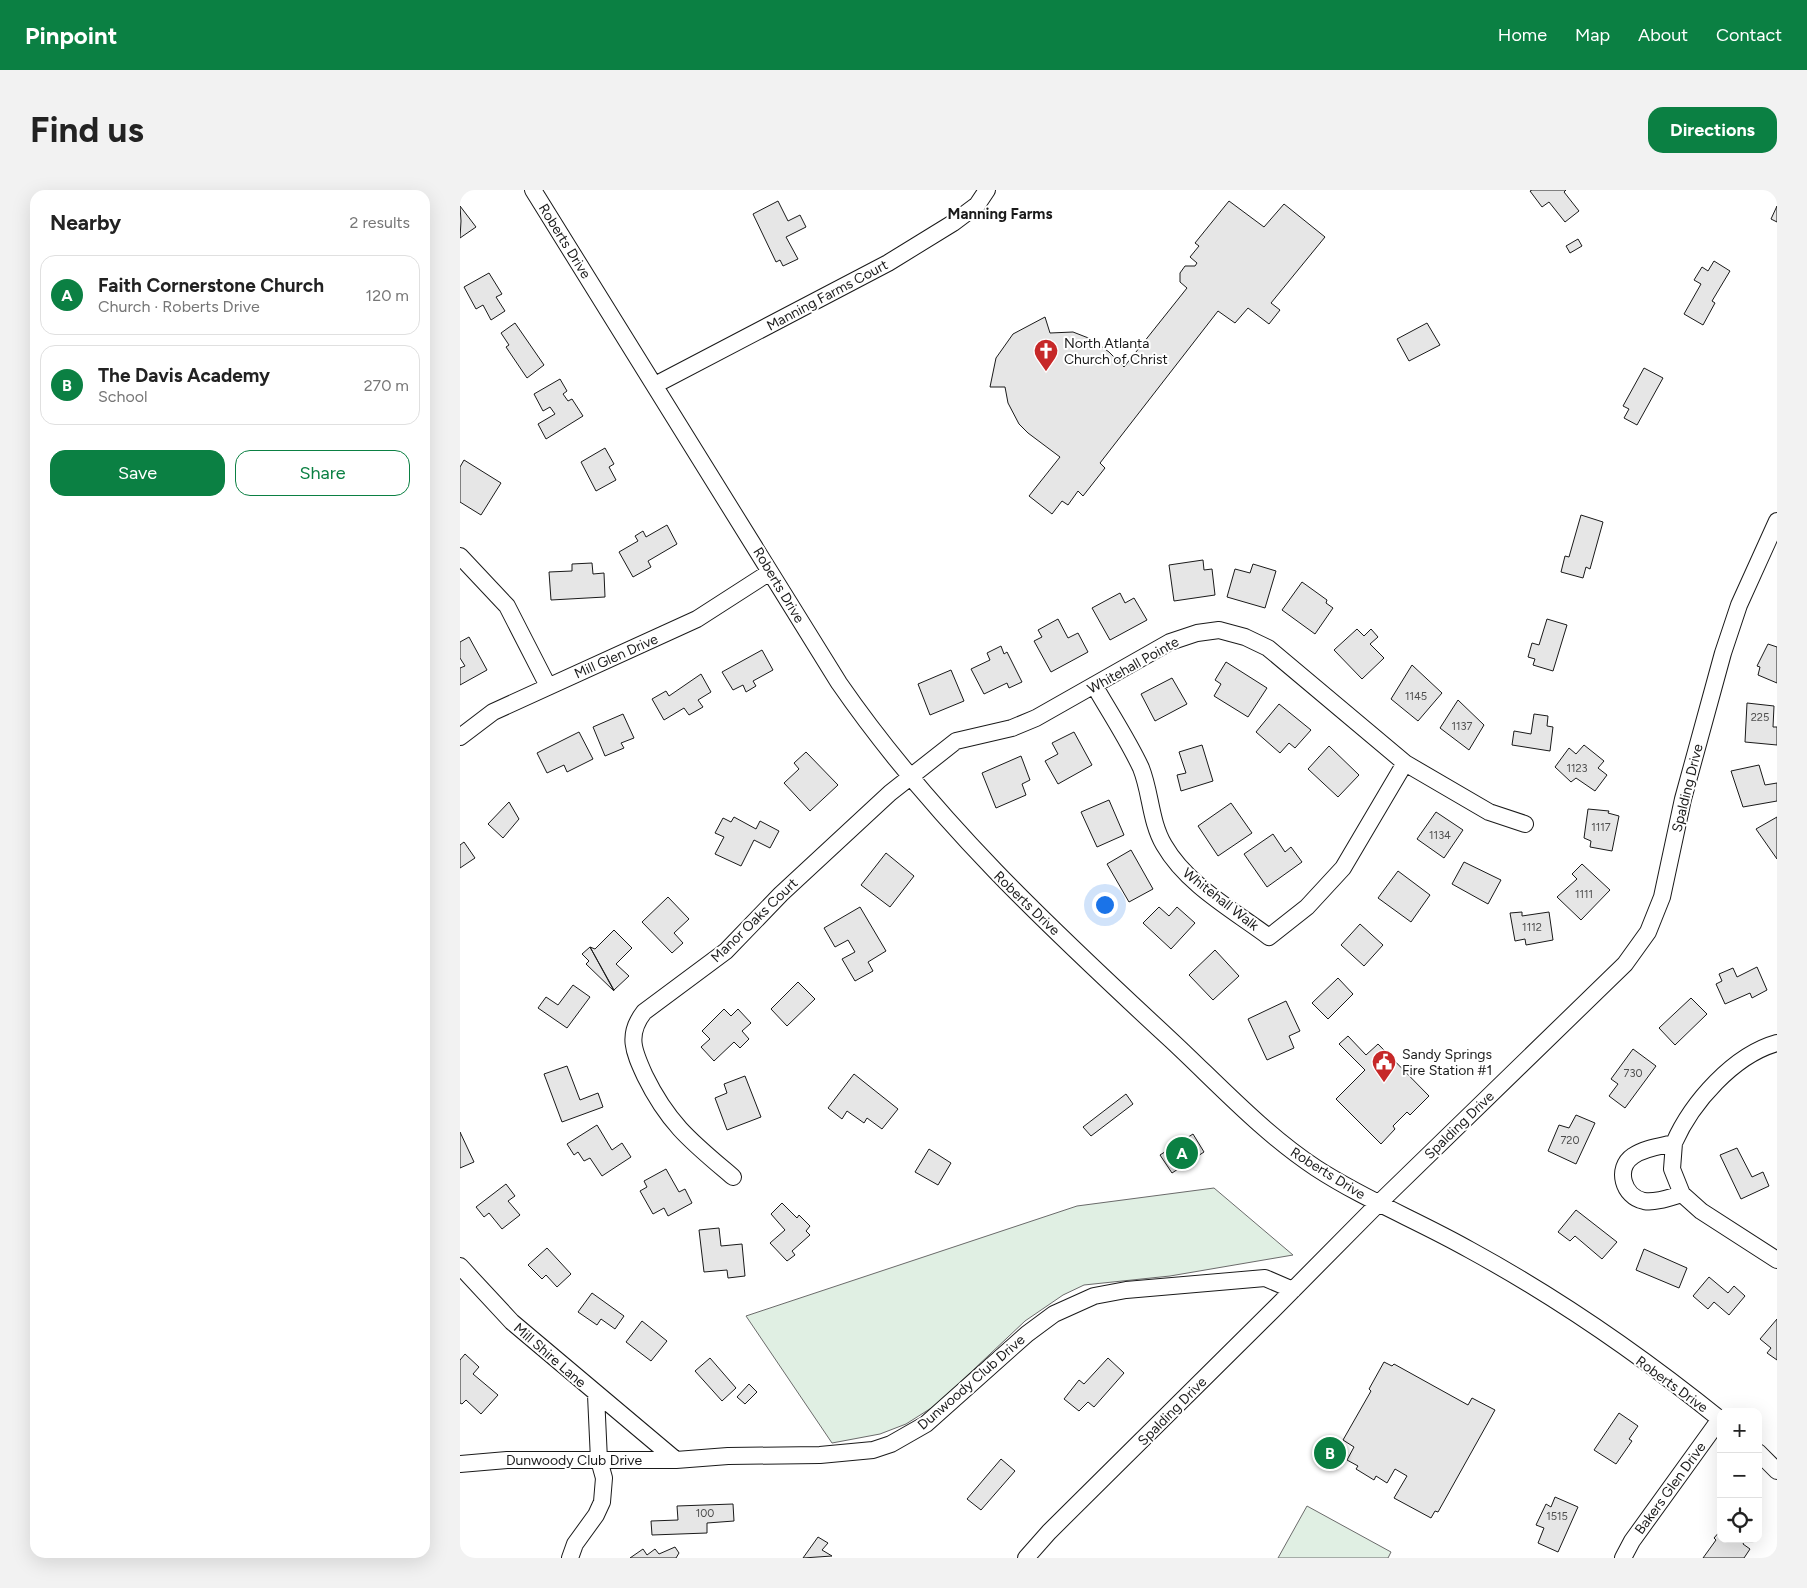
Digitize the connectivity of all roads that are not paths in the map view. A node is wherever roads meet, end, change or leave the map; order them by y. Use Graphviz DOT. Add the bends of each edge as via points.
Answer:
graph roads {
  1 [pos="533,190"];
  2 [pos="988,190"];
  3 [pos="655,385"];
  4 [pos="1777,521"];
  5 [pos="1771,549"];
  6 [pos="460,556"];
  7 [pos="770,572"];
  8 [pos="1094,685"];
  9 [pos="548,686"];
  10 [pos="460,737"];
  11 [pos="1405,762"];
  12 [pos="904,781"];
  13 [pos="1525,824"];
  14 [pos="1777,1043"];
  15 [pos="1674,1142"];
  16 [pos="733,1177"];
  17 [pos="1682,1194"];
  18 [pos="1378,1204"];
  19 [pos="1777,1260"];
  20 [pos="460,1266"];
  21 [pos="1293,1290"];
  22 [pos="596,1394"];
  23 [pos="1717,1418"];
  24 [pos="1717,1424"];
  25 [pos="1759,1453"];
  26 [pos="599,1460"];
  27 [pos="676,1460"];
  28 [pos="460,1464"];
  29 [pos="1777,1471"];
  30 [pos="570,1558"];
  31 [pos="1026,1558"];
  32 [pos="1623,1558"];
  1 -- 3 [label="street, Roberts Drive"];
  2 -- 3 [label="street, Manning Farms Court" via="977,205 953,223 888,263"];
  3 -- 7 [label="street, Roberts Drive"];
  4 -- 5 [label="street, Spalding Drive"];
  5 -- 18 [label="street, Spalding Drive" via="1739,605 1723,653 1683,799 1662,898 1648,932 1625,964"];
  6 -- 9 [label="street" via="507,606"];
  7 -- 9 [label="street, Mill Glen Drive" via="697,619"];
  7 -- 12 [label="street, Roberts Drive"];
  8 -- 11 [label="street, Whitehall Pointe" via="1170,642 1219,630 1236,634 1284,659"];
  8 -- 11 [label="street, Whitehall Walk" via="1141,770 1151,816 1164,845 1180,867 1204,889 1269,937 1307,907 1343,868"];
  8 -- 12 [label="street, Whitehall Pointe" via="1012,728 956,741"];
  9 -- 10 [label="street, Mill Glen Drive" via="493,712"];
  11 -- 13 [label="street, Whitehall Pointe" via="1489,812"];
  12 -- 16 [label="street, Manor Oaks Court" via="781,894 726,951 659,999 635,1024 634,1053 658,1101 686,1137"];
  12 -- 18 [label="street, Roberts Drive" via="1033,910 1289,1149"];
  14 -- 15 [label="street" via="1760,1048 1734,1065 1695,1106"];
  15 -- 17 [label="street" via="1672,1168"];
  15 -- 17 [label="street" via="1632,1157 1624,1168 1623,1182 1630,1194 1642,1201"];
  17 -- 19 [label="street" via="1701,1211"];
  18 -- 21 [label="street, Spalding Drive"];
  18 -- 23 [label="street, Roberts Drive" via="1527,1282 1675,1384"];
  20 -- 22 [label="street, Mill Shire Lane" via="512,1322"];
  21 -- 27 [label="street, Dunwoody Club Drive" via="1265,1278 1126,1290 1094,1296 1054,1314 1026,1334 926,1424 891,1444 872,1450 835,1454"];
  21 -- 31 [label="street, Spalding Drive"];
  22 -- 26 [label="street, Mill Shire Lane"];
  22 -- 27 [label="street"];
  24 -- 32 [label="street, Bakers Glen Drive"];
  25 -- 29 [label="street"];
  26 -- 27 [label="street, Dunwoody Club Drive"];
  26 -- 28 [label="street, Dunwoody Club Drive" via="507,1460"];
  26 -- 30 [label="street, Mill Shire Lane" via="604,1478 602,1502 575,1544"];
}
